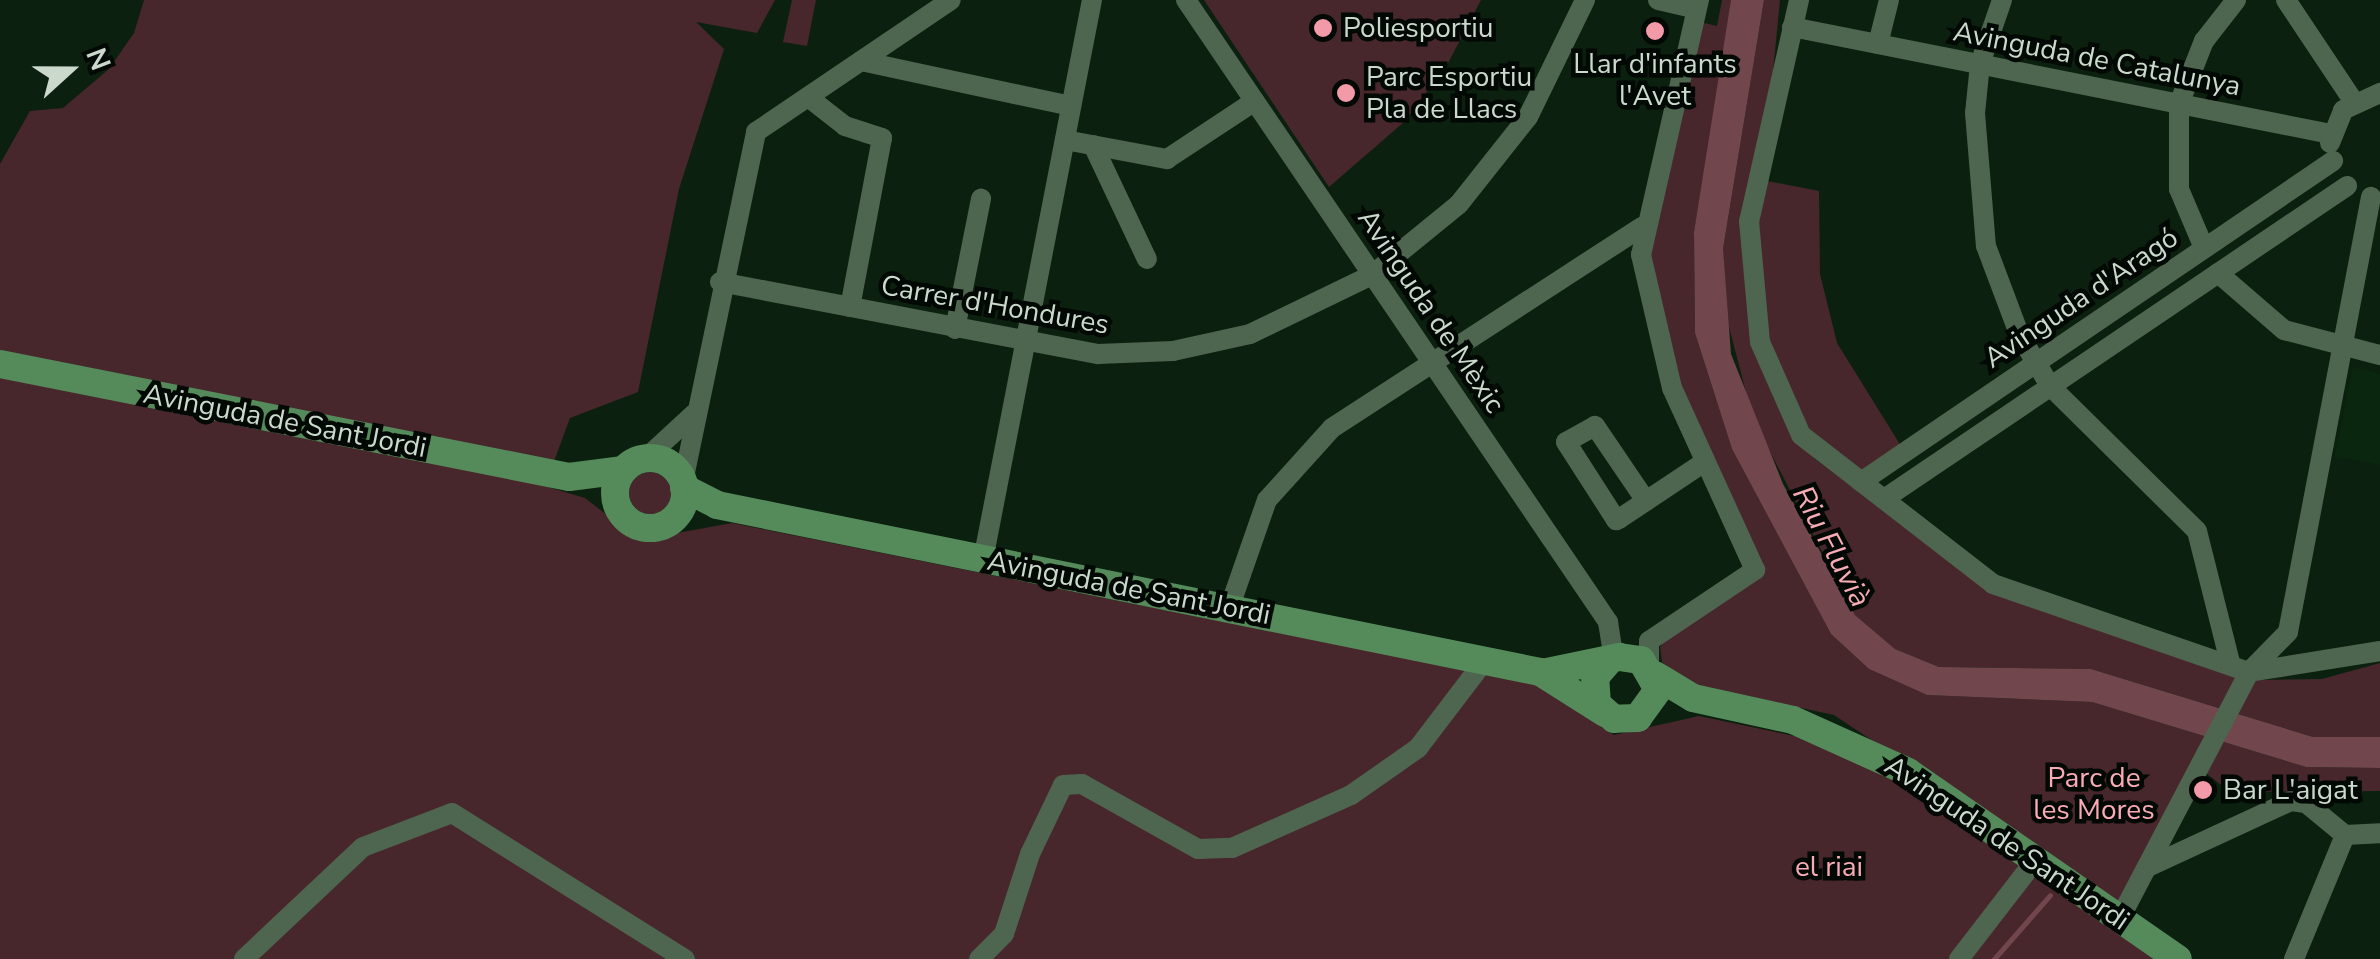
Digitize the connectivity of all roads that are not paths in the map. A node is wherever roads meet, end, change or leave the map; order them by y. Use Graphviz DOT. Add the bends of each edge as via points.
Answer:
graph roads {
  1 [pos="952,0"];
  2 [pos="1092,0"];
  3 [pos="1186,0"];
  4 [pos="1585,0"];
  5 [pos="1658,0"];
  6 [pos="1798,0"];
  7 [pos="1889,0"];
  8 [pos="2002,0"];
  9 [pos="2236,0"];
  10 [pos="2286,0"];
  11 [pos="1697,4"];
  12 [pos="1792,27"];
  13 [pos="1878,44"];
  14 [pos="861,61"];
  15 [pos="1980,64"];
  16 [pos="2380,94"];
  17 [pos="808,97"];
  18 [pos="1254,101"];
  19 [pos="2354,102"];
  20 [pos="2179,104"];
  21 [pos="1071,106"];
  22 [pos="2331,134"];
  23 [pos="1065,140"];
  24 [pos="1093,145"];
  25 [pos="2333,162"];
  26 [pos="2347,186"];
  27 [pos="2375,197"];
  28 [pos="981,199"];
  29 [pos="1642,227"];
  30 [pos="2204,248"];
  31 [pos="1147,259"];
  32 [pos="2218,272"];
  33 [pos="1372,275"];
  34 [pos="720,282"];
  35 [pos="850,307"];
  36 [pos="955,328"];
  37 [pos="1024,342"];
  38 [pos="2341,351"];
  39 [pos="2380,355"];
  40 [pos="1433,362"];
  41 [pos="2034,362"];
  42 [pos="0,364"];
  43 [pos="2050,386"];
  44 [pos="695,412"];
  45 [pos="1703,463"];
  46 [pos="634,464"];
  47 [pos="569,477"];
  48 [pos="1860,482"];
  49 [pos="684,485"];
  50 [pos="1884,499"];
  51 [pos="1646,501"];
  52 [pos="616,504"];
  53 [pos="718,505"];
  54 [pos="677,516"];
  55 [pos="984,560"];
  56 [pos="1230,606"];
  57 [pos="2380,651"];
  58 [pos="1612,659"];
  59 [pos="1486,660"];
  60 [pos="2240,667"];
  61 [pos="1652,671"];
  62 [pos="1540,672"];
  63 [pos="1716,705"];
  64 [pos="1604,713"];
  65 [pos="1638,718"];
  66 [pos="2346,835"];
  67 [pos="2379,836"];
  68 [pos="2038,858"];
  69 [pos="2148,867"];
  70 [pos="2120,918"];
  71 [pos="244,959"];
  72 [pos="685,959"];
  73 [pos="979,959"];
  74 [pos="1960,959"];
  75 [pos="2178,959"];
  76 [pos="2294,959"];
  1 -- 14 [label="street"];
  2 -- 21 [label="street"];
  3 -- 18 [label="street, Avinguda de Mèxic"];
  4 -- 33 [label="street, Carrer d'Hondures" via="1544,91 1494,164 1444,218"];
  5 -- 11 [label="street"];
  6 -- 12 [label="street"];
  7 -- 13 [label="street"];
  8 -- 15 [label="street"];
  9 -- 20 [label="street" via="2204,41"];
  10 -- 19 [label="street"];
  11 -- 29 [label="street"];
  12 -- 13 [label="street, Avinguda de Catalunya"];
  12 -- 48 [label="street" via="1751,199 1756,321 1767,364 1802,434"];
  13 -- 15 [label="street, Avinguda de Catalunya"];
  14 -- 17 [label="street"];
  14 -- 21 [label="street"];
  15 -- 20 [label="street, Avinguda de Catalunya"];
  15 -- 41 [label="street" via="1978,209 2001,290"];
  16 -- 19 [label="street"];
  17 -- 34 [label="street" via="756,132"];
  17 -- 35 [label="street" via="845,126 882,138"];
  18 -- 24 [label="street" via="1167,159"];
  18 -- 33 [label="street, Avinguda de Mèxic"];
  19 -- 22 [label="street"];
  20 -- 22 [label="street, Avinguda de Catalunya"];
  20 -- 30 [label="street" via="2180,189"];
  21 -- 23 [label="street"];
  22 -- 25 [label="street"];
  23 -- 24 [label="street"];
  23 -- 37 [label="street"];
  24 -- 31 [label="street"];
  25 -- 26 [label="street"];
  25 -- 30 [label="street, Avinguda d'Aragó"];
  26 -- 27 [label="street"];
  26 -- 32 [label="street, Avinguda d'Aragó"];
  27 -- 38 [label="street"];
  28 -- 36 [label="street"];
  29 -- 40 [label="street"];
  29 -- 45 [label="street" via="1654,326"];
  30 -- 41 [label="street, Avinguda d'Aragó"];
  32 -- 38 [label="street" via="2260,315"];
  32 -- 43 [label="street, Avinguda d'Aragó"];
  33 -- 37 [label="street, Carrer d'Hondures" via="1273,326 1198,347 1112,354"];
  33 -- 40 [label="street, Avinguda de Mèxic"];
  34 -- 35 [label="street, Carrer d'Hondures"];
  34 -- 44 [label="street"];
  35 -- 36 [label="street, Carrer d'Hondures"];
  36 -- 37 [label="street, Carrer d'Hondures"];
  37 -- 55 [label="street"];
  38 -- 39 [label="street"];
  38 -- 60 [label="street" via="2288,632"];
  40 -- 56 [label="street" via="1332,428 1267,500"];
  40 -- 58 [label="street, Avinguda de Mèxic" via="1608,622"];
  41 -- 43 [label="street"];
  41 -- 48 [label="street, Avinguda d'Aragó"];
  42 -- 47 [label="main road, Avinguda de Sant Jordi"];
  43 -- 50 [label="street, Avinguda d'Aragó"];
  43 -- 60 [label="street" via="2197,531"];
  44 -- 46 [label="street"];
  44 -- 49 [label="street"];
  45 -- 51 [label="street"];
  45 -- 61 [label="street" via="1755,570 1649,641"];
  46 -- 47 [label="main road, Avinguda de Sant Jordi"];
  46 -- 49 [label="main road" via="664,461"];
  46 -- 52 [label="main road"];
  47 -- 52 [label="main road, Avinguda de Sant Jordi"];
  48 -- 50 [label="street"];
  49 -- 53 [label="main road, Avinguda de Sant Jordi"];
  49 -- 54 [label="main road"];
  50 -- 60 [label="street" via="1993,584"];
  51 -- 51 [label="street" via="1614,519 1566,442 1595,426"];
  52 -- 54 [label="main road" via="643,528"];
  53 -- 54 [label="main road, Avinguda de Sant Jordi"];
  53 -- 55 [label="main road, Avinguda de Sant Jordi"];
  55 -- 56 [label="main road, Avinguda de Sant Jordi"];
  56 -- 59 [label="main road, Avinguda de Sant Jordi"];
  57 -- 60 [label="street"];
  58 -- 61 [label="main road"];
  58 -- 62 [label="main road, Avinguda de Sant Jordi"];
  58 -- 64 [label="main road" via="1593,690"];
  59 -- 62 [label="main road, Avinguda de Sant Jordi"];
  59 -- 73 [label="street" via="1418,748 1351,795 1232,848 1198,850 1082,784 1063,785 1030,854 1004,934"];
  60 -- 69 [label="street"];
  61 -- 63 [label="main road, Avinguda de Sant Jordi"];
  61 -- 65 [label="main road" via="1654,703"];
  62 -- 64 [label="main road, Avinguda de Sant Jordi"];
  63 -- 65 [label="main road, Avinguda de Sant Jordi"];
  63 -- 68 [label="main road, Avinguda de Sant Jordi" via="1793,720 1866,749"];
  64 -- 65 [label="main road"];
  66 -- 67 [label="street"];
  66 -- 69 [label="street" via="2306,803 2290,801"];
  66 -- 76 [label="street"];
  68 -- 70 [label="main road, Avinguda de Sant Jordi"];
  68 -- 74 [label="street"];
  69 -- 70 [label="street"];
  70 -- 75 [label="main road, Avinguda de Sant Jordi"];
  71 -- 72 [label="street" via="363,847 452,813"];
}
